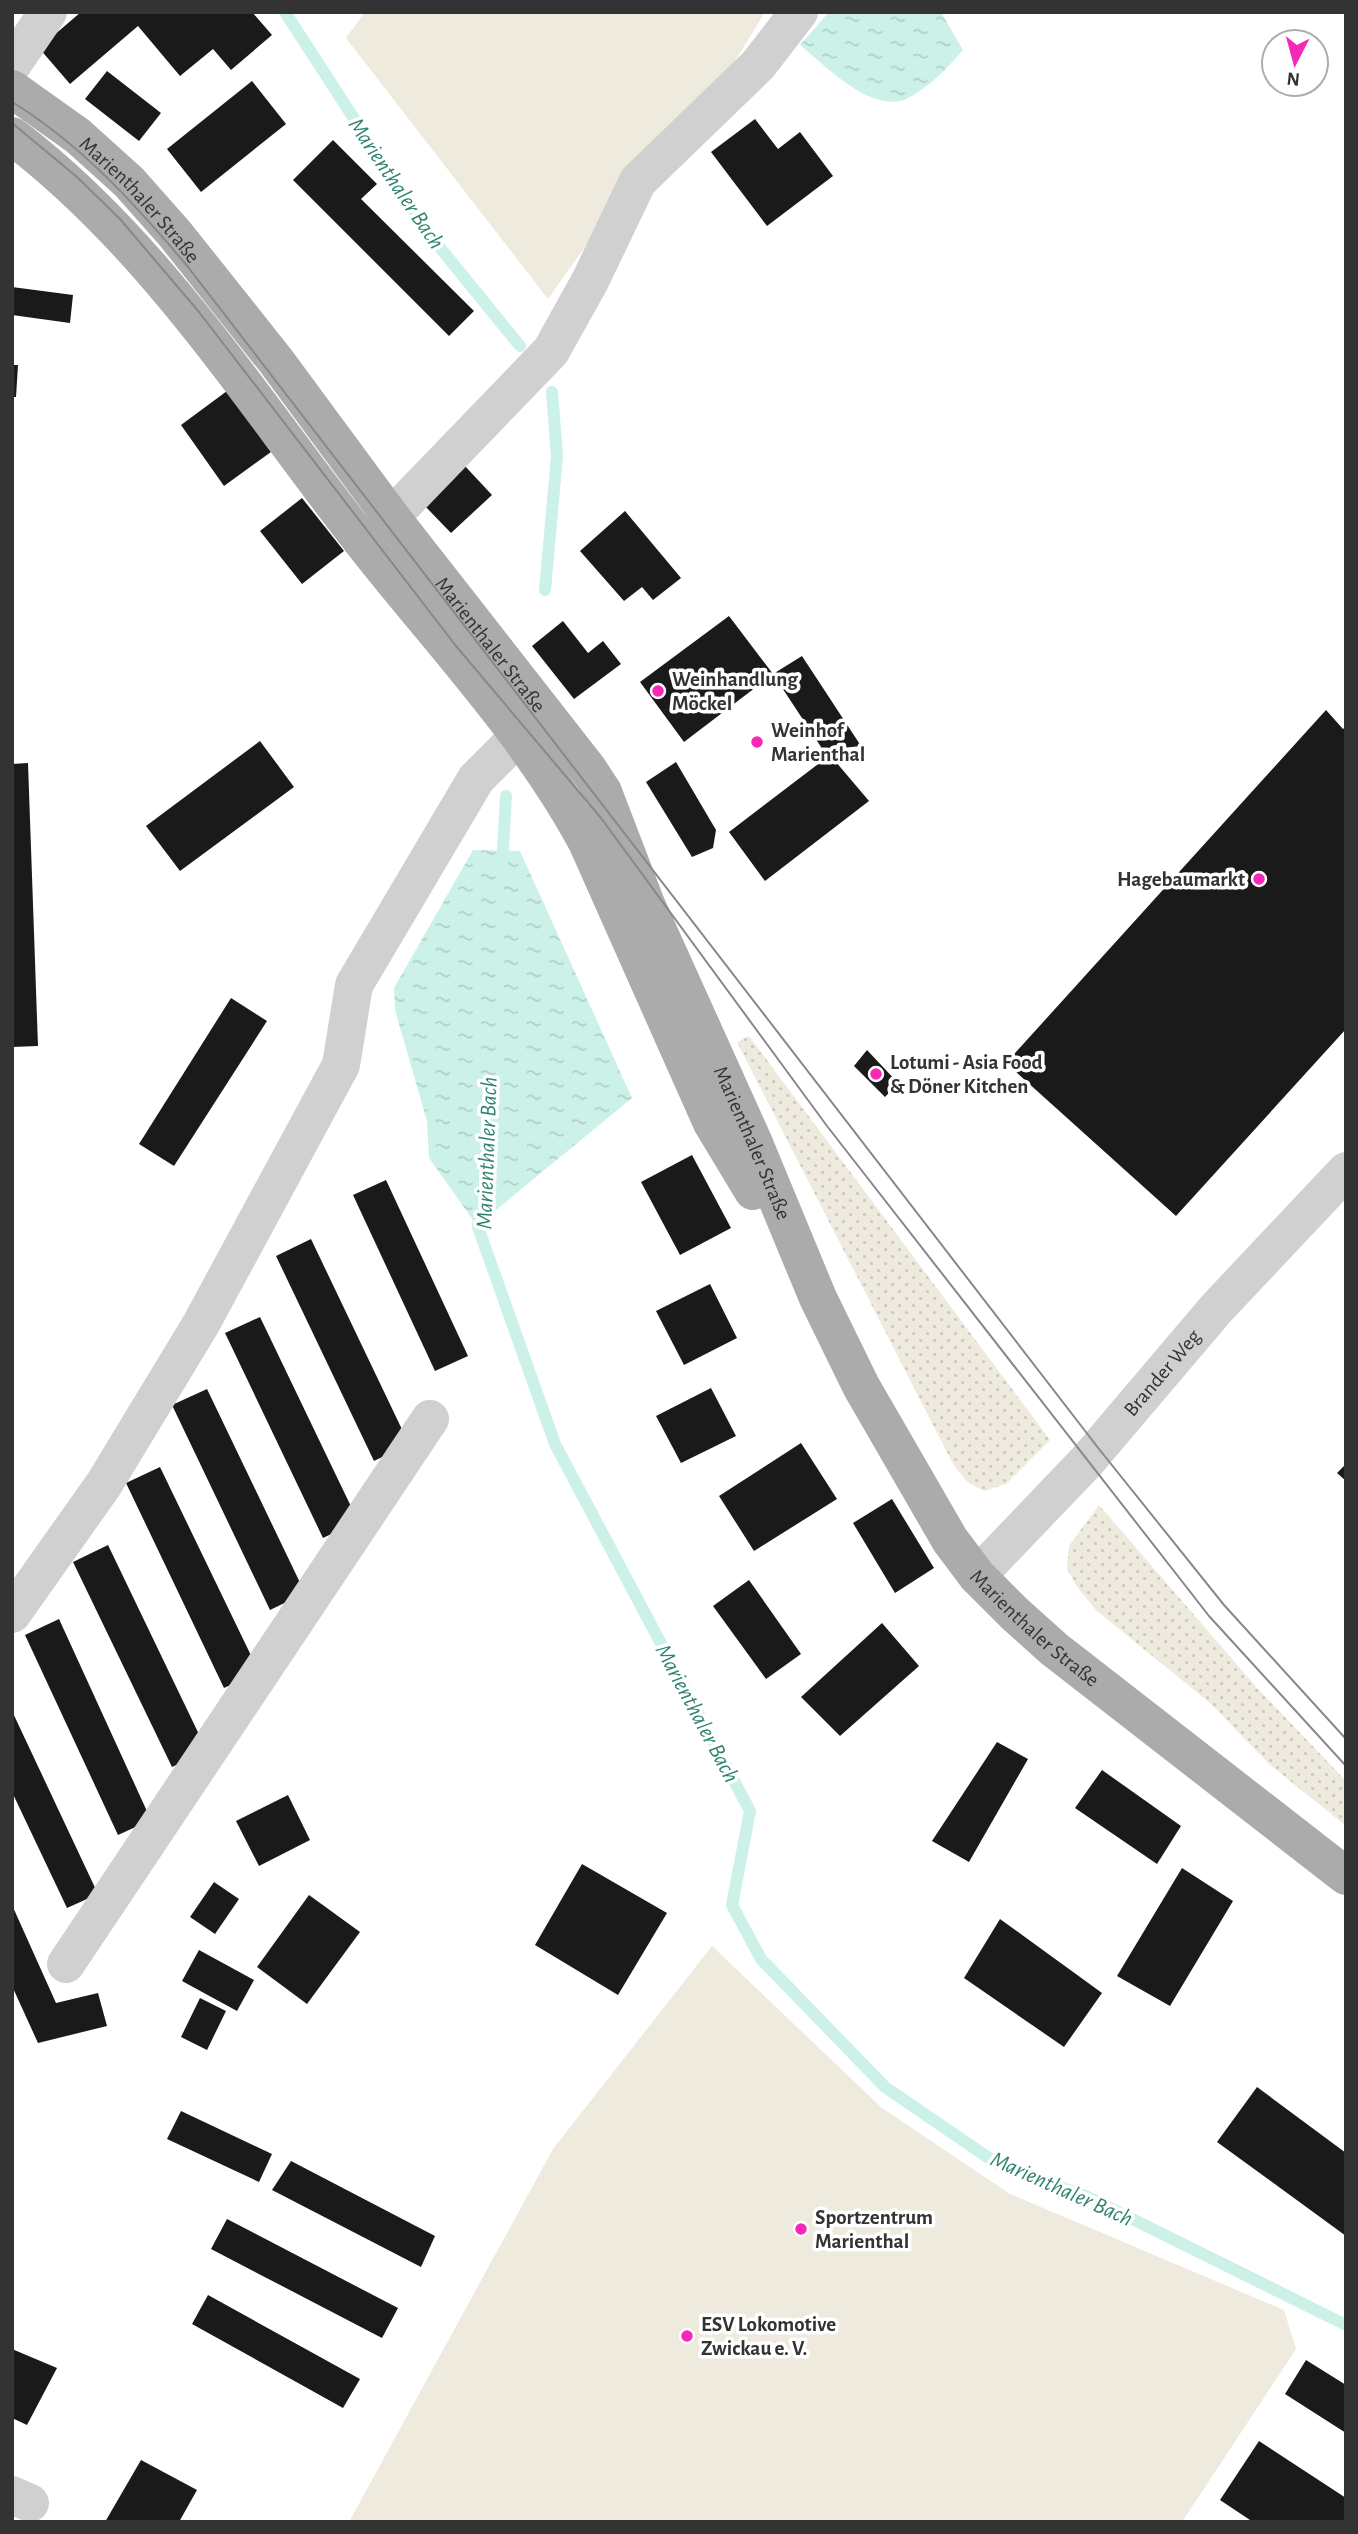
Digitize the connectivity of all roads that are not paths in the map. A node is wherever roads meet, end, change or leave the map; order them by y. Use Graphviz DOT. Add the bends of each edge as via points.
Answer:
graph roads {
  1 [pos="48,12"];
  2 [pos="799,12"];
  3 [pos="12,65"];
  4 [pos="12,89"];
  5 [pos="12,136"];
  6 [pos="391,517"];
  7 [pos="361,540"];
  8 [pos="533,726"];
  9 [pos="1346,1171"];
  10 [pos="430,1419"];
  11 [pos="977,1576"];
  12 [pos="12,1615"];
  13 [pos="1346,1876"];
  14 [pos="65,1964"];
  1 -- 3 [label="street"];
  2 -- 6 [label="street" via="758,65 638,181 551,351"];
  4 -- 6 [label="main road, Marienthaler Straße" via="78,136 129,182 276,361"];
  5 -- 7 [label="main road, Marienthaler Straße" via="110,223 182,306"];
  6 -- 7 [label="street"];
  6 -- 8 [label="main road, Marienthaler Straße"];
  7 -- 8 [label="main road, Marienthaler Straße"];
  8 -- 11 [label="main road, Marienthaler Straße" via="588,769 603,792 646,904 818,1298 868,1398 950,1540"];
  8 -- 12 [label="street" via="476,779 354,985 341,1065 201,1324 104,1484"];
  9 -- 11 [label="street, Brander Weg" via="1216,1309 1093,1455"];
  10 -- 14 [label="street"];
  11 -- 13 [label="main road, Marienthaler Straße" via="1054,1649"];
}
